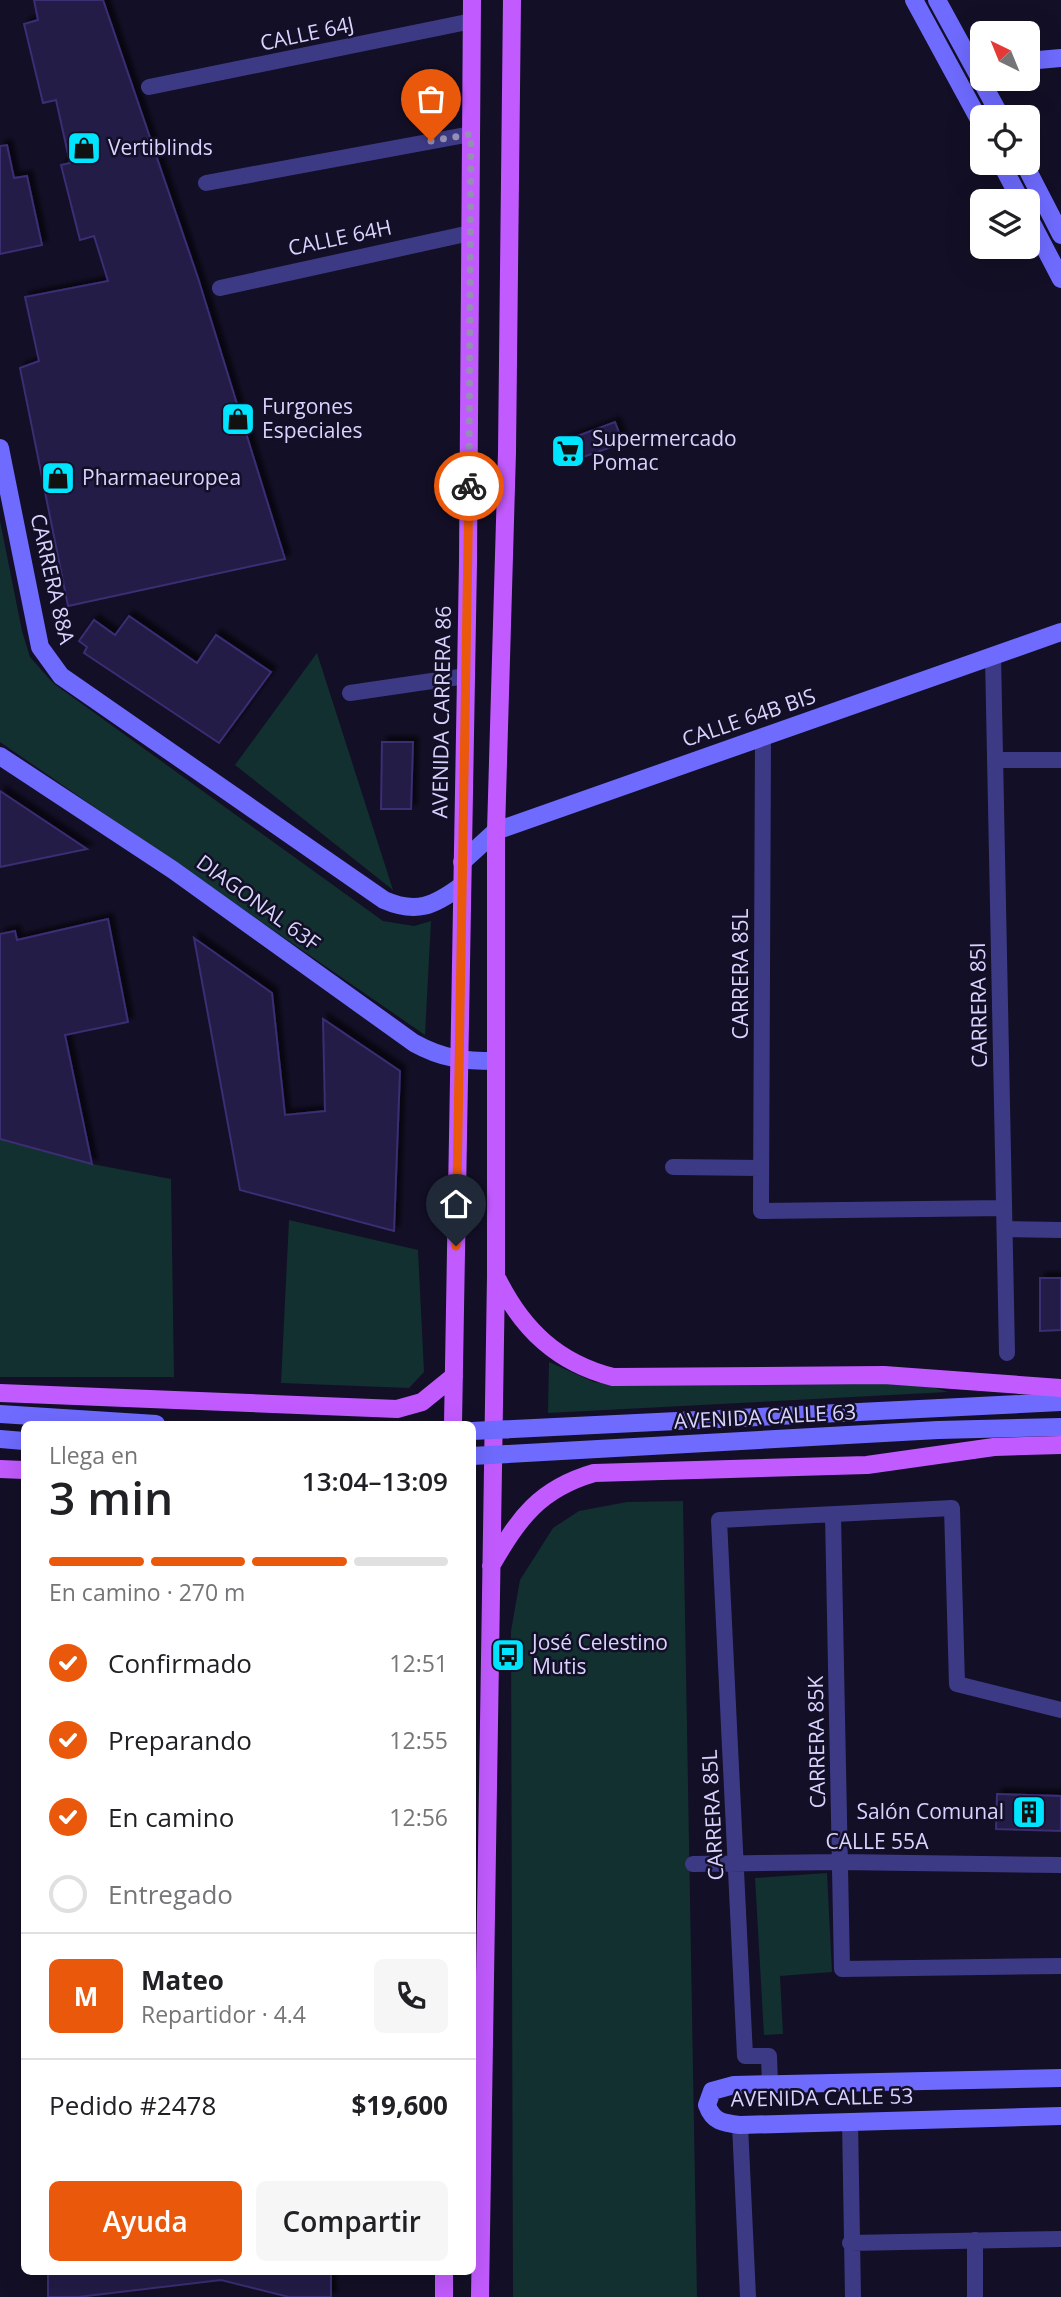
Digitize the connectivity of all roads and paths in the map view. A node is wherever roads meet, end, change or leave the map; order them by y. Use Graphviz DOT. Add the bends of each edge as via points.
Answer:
graph roads {
  1 [pos="472,0"];
  2 [pos="512,0"];
  3 [pos="914,0"];
  4 [pos="937,0"];
  5 [pos="472,21"];
  6 [pos="970,53"];
  7 [pos="1061,58"];
  8 [pos="1040,60"];
  9 [pos="970,67"];
  10 [pos="953,68"];
  11 [pos="149,87"];
  12 [pos="972,105"];
  13 [pos="471,134"];
  14 [pos="1031,175"];
  15 [pos="206,183"];
  16 [pos="1056,216"];
  17 [pos="470,233"];
  18 [pos="1061,235"];
  19 [pos="1040,239"];
  20 [pos="1061,279"];
  21 [pos="220,288"];
  22 [pos="0,448"];
  23 [pos="1061,632"];
  24 [pos="993,656"];
  25 [pos="466,676"];
  26 [pos="350,693"];
  27 [pos="763,737"];
  28 [pos="0,756"];
  29 [pos="995,760"];
  30 [pos="1061,760"];
  31 [pos="496,831"];
  32 [pos="461,862"];
  33 [pos="461,886"];
  34 [pos="457,1061"];
  35 [pos="496,1061"];
  36 [pos="673,1167"];
  37 [pos="761,1168"];
  38 [pos="1004,1208"];
  39 [pos="1005,1229"];
  40 [pos="1061,1230"];
  41 [pos="496,1276"];
  42 [pos="1007,1353"];
  43 [pos="454,1376"];
  44 [pos="1061,1388"];
  45 [pos="0,1393"];
  46 [pos="1061,1402"];
  47 [pos="0,1414"];
  48 [pos="106,1421"];
  49 [pos="453,1421"];
  50 [pos="1061,1427"];
  51 [pos="476,1431"];
  52 [pos="0,1439"];
  53 [pos="21,1441"];
  54 [pos="1061,1445"];
  55 [pos="476,1456"];
  56 [pos="0,1469"];
  57 [pos="21,1470"];
  58 [pos="833,1515"];
  59 [pos="490,1569"];
  60 [pos="1061,1710"];
  61 [pos="840,1862"];
  62 [pos="693,1864"];
  63 [pos="736,1864"];
  64 [pos="1061,1865"];
  65 [pos="1061,1966"];
  66 [pos="1061,2078"];
  67 [pos="770,2084"];
  68 [pos="1061,2116"];
  69 [pos="850,2121"];
  70 [pos="740,2125"];
  71 [pos="1061,2239"];
  72 [pos="975,2240"];
  73 [pos="850,2243"];
  74 [pos="444,2275"];
  75 [pos="444,2297"];
  76 [pos="480,2297"];
  77 [pos="748,2297"];
  78 [pos="853,2297"];
  79 [pos="975,2297"];
  1 -- 5 [label="main road, AVENIDA CARRERA 86"];
  2 -- 31 [label="main road" via="508,452"];
  3 -- 10 [label="street"];
  4 -- 6 [label="street"];
  5 -- 11 [label="street, CALLE 64J"];
  5 -- 13 [label="main road, AVENIDA CARRERA 86"];
  7 -- 8 [label="street"];
  9 -- 10 [label="street"];
  10 -- 12 [label="street"];
  13 -- 15 [label="street"];
  13 -- 17 [label="main road, AVENIDA CARRERA 86"];
  14 -- 16 [label="street"];
  16 -- 18 [label="street"];
  17 -- 21 [label="street, CALLE 64H"];
  17 -- 25 [label="main road, AVENIDA CARRERA 86"];
  19 -- 20 [label="street"];
  22 -- 33 [label="street, CARRERA 88A" via="40,647 61,676 383,900 400,907 431,907"];
  23 -- 24 [label="street, CALLE 64B BIS"];
  24 -- 27 [label="street, CALLE 64B BIS"];
  24 -- 29 [label="street, CARRERA 85I"];
  25 -- 26 [label="street"];
  25 -- 32 [label="main road, AVENIDA CARRERA 86"];
  27 -- 31 [label="street, CALLE 64B BIS"];
  27 -- 37 [label="street, CARRERA 85L"];
  28 -- 34 [label="street, DIAGONAL 63F" via="173,870 414,1043"];
  29 -- 30 [label="street"];
  29 -- 38 [label="street, CARRERA 85I"];
  31 -- 32 [label="street, CALLE 64B BIS"];
  31 -- 35 [label="main road"];
  32 -- 33 [label="main road, AVENIDA CARRERA 86"];
  33 -- 34 [label="main road, AVENIDA CARRERA 86"];
  34 -- 35 [label="street, DIAGONAL 63F"];
  34 -- 43 [label="main road, AVENIDA CARRERA 86"];
  35 -- 41 [label="main road"];
  36 -- 37 [label="street"];
  37 -- 38 [label="street, CARRERA 85L" via="761,1211"];
  38 -- 39 [label="street, CARRERA 85I"];
  39 -- 40 [label="street"];
  39 -- 42 [label="street, CARRERA 85I"];
  41 -- 44 [label="main road" via="511,1306 535,1336 575,1364 613,1377 884,1375"];
  41 -- 59 [label="main road"];
  43 -- 45 [label="main road" via="422,1402 397,1409"];
  43 -- 49 [label="main road, AVENIDA CARRERA 86"];
  46 -- 51 [label="street, AVENIDA CALLE 63, bridge"];
  47 -- 48 [label="street"];
  50 -- 55 [label="street, AVENIDA CALLE 63, bridge"];
  52 -- 53 [label="street"];
  54 -- 59 [label="main road" via="994,1447 867,1465 594,1473 557,1487 537,1502 517,1524"];
  56 -- 57 [label="main road"];
  58 -- 60 [label="street" via="952,1508 957,1684"];
  58 -- 61 [label="street, CARRERA 85K"];
  58 -- 63 [label="street, CARRERA 85L" via="719,1520"];
  59 -- 76 [label="main road"];
  61 -- 63 [label="street, CALLE 55A"];
  61 -- 64 [label="street, CALLE 55A"];
  61 -- 65 [label="street, CARRERA 85K" via="842,1969"];
  62 -- 63 [label="street, CALLE 55A"];
  63 -- 67 [label="street, CARRERA 85L" via="745,2056 769,2056"];
  66 -- 67 [label="street, AVENIDA CALLE 53"];
  67 -- 70 [label="street, AVENIDA CALLE 53" via="712,2091 707,2105 710,2113 721,2123"];
  68 -- 69 [label="street, AVENIDA CALLE 53"];
  69 -- 70 [label="street, AVENIDA CALLE 53"];
  69 -- 73 [label="street"];
  70 -- 77 [label="street"];
  71 -- 72 [label="street"];
  72 -- 73 [label="street"];
  72 -- 79 [label="street"];
  73 -- 78 [label="street"];
  74 -- 75 [label="main road"];
}
